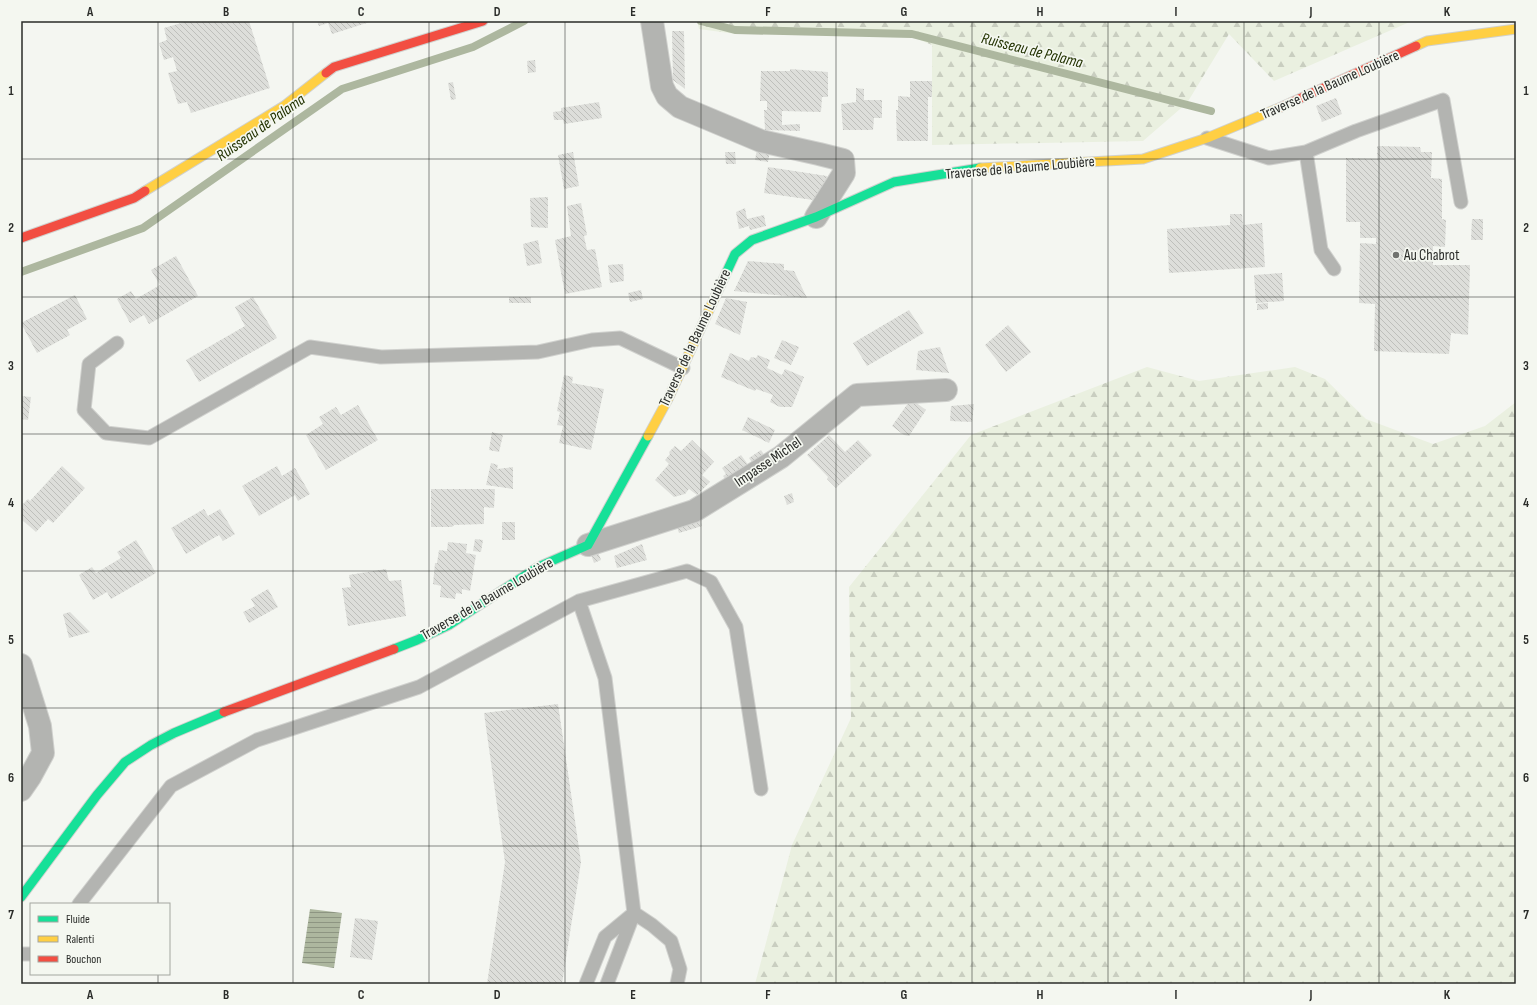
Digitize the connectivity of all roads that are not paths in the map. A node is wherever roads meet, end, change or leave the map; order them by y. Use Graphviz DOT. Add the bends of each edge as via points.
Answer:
graph roads {
  1 [pos="483,21"];
  2 [pos="652,21"];
  3 [pos="1516,29"];
  4 [pos="1207,138"];
  5 [pos="1306,152"];
  6 [pos="1461,202"];
  7 [pos="816,217"];
  8 [pos="21,238"];
  9 [pos="1334,269"];
  10 [pos="117,343"];
  11 [pos="682,368"];
  12 [pos="946,390"];
  13 [pos="588,545"];
  14 [pos="579,601"];
  15 [pos="21,666"];
  16 [pos="761,789"];
  17 [pos="21,790"];
  18 [pos="21,896"];
  19 [pos="80,903"];
  20 [pos="634,913"];
  21 [pos="586,984"];
  22 [pos="607,984"];
  23 [pos="677,984"];
  1 -- 8 [label="street" via="334,67 284,106 134,198"];
  2 -- 7 [label="street" via="662,86 667,96 680,107 761,141 843,160 844,173"];
  3 -- 4 [label="street, Traverse de la Baume Loubière" via="1427,42"];
  4 -- 5 [label="lane" via="1270,158"];
  4 -- 7 [label="street, Traverse de la Baume Loubière" via="1143,159 982,168 894,182"];
  5 -- 6 [label="lane" via="1356,131 1444,100"];
  5 -- 9 [label="lane" via="1321,250"];
  7 -- 11 [label="street, Traverse de la Baume Loubière" via="752,240 735,254"];
  10 -- 11 [label="lane" via="89,364 84,410 106,433 150,438 310,347 381,357 538,352 592,340 620,338"];
  11 -- 13 [label="street, Traverse de la Baume Loubière" via="668,399"];
  12 -- 13 [label="street, Impasse Michel" via="857,395 781,457 694,511"];
  13 -- 18 [label="street, Traverse de la Baume Loubière" via="538,567 449,625 417,640 242,705 174,733 152,745 125,762"];
  14 -- 16 [label="lane" via="687,572 711,582 736,627"];
  14 -- 19 [label="lane" via="419,687 257,740 171,786"];
  14 -- 20 [label="lane" via="605,678"];
  15 -- 17 [label="street" via="40,726 43,753"];
  20 -- 21 [label="lane" via="604,937"];
  20 -- 22 [label="lane"];
  20 -- 23 [label="lane" via="671,941 680,969"];
}
